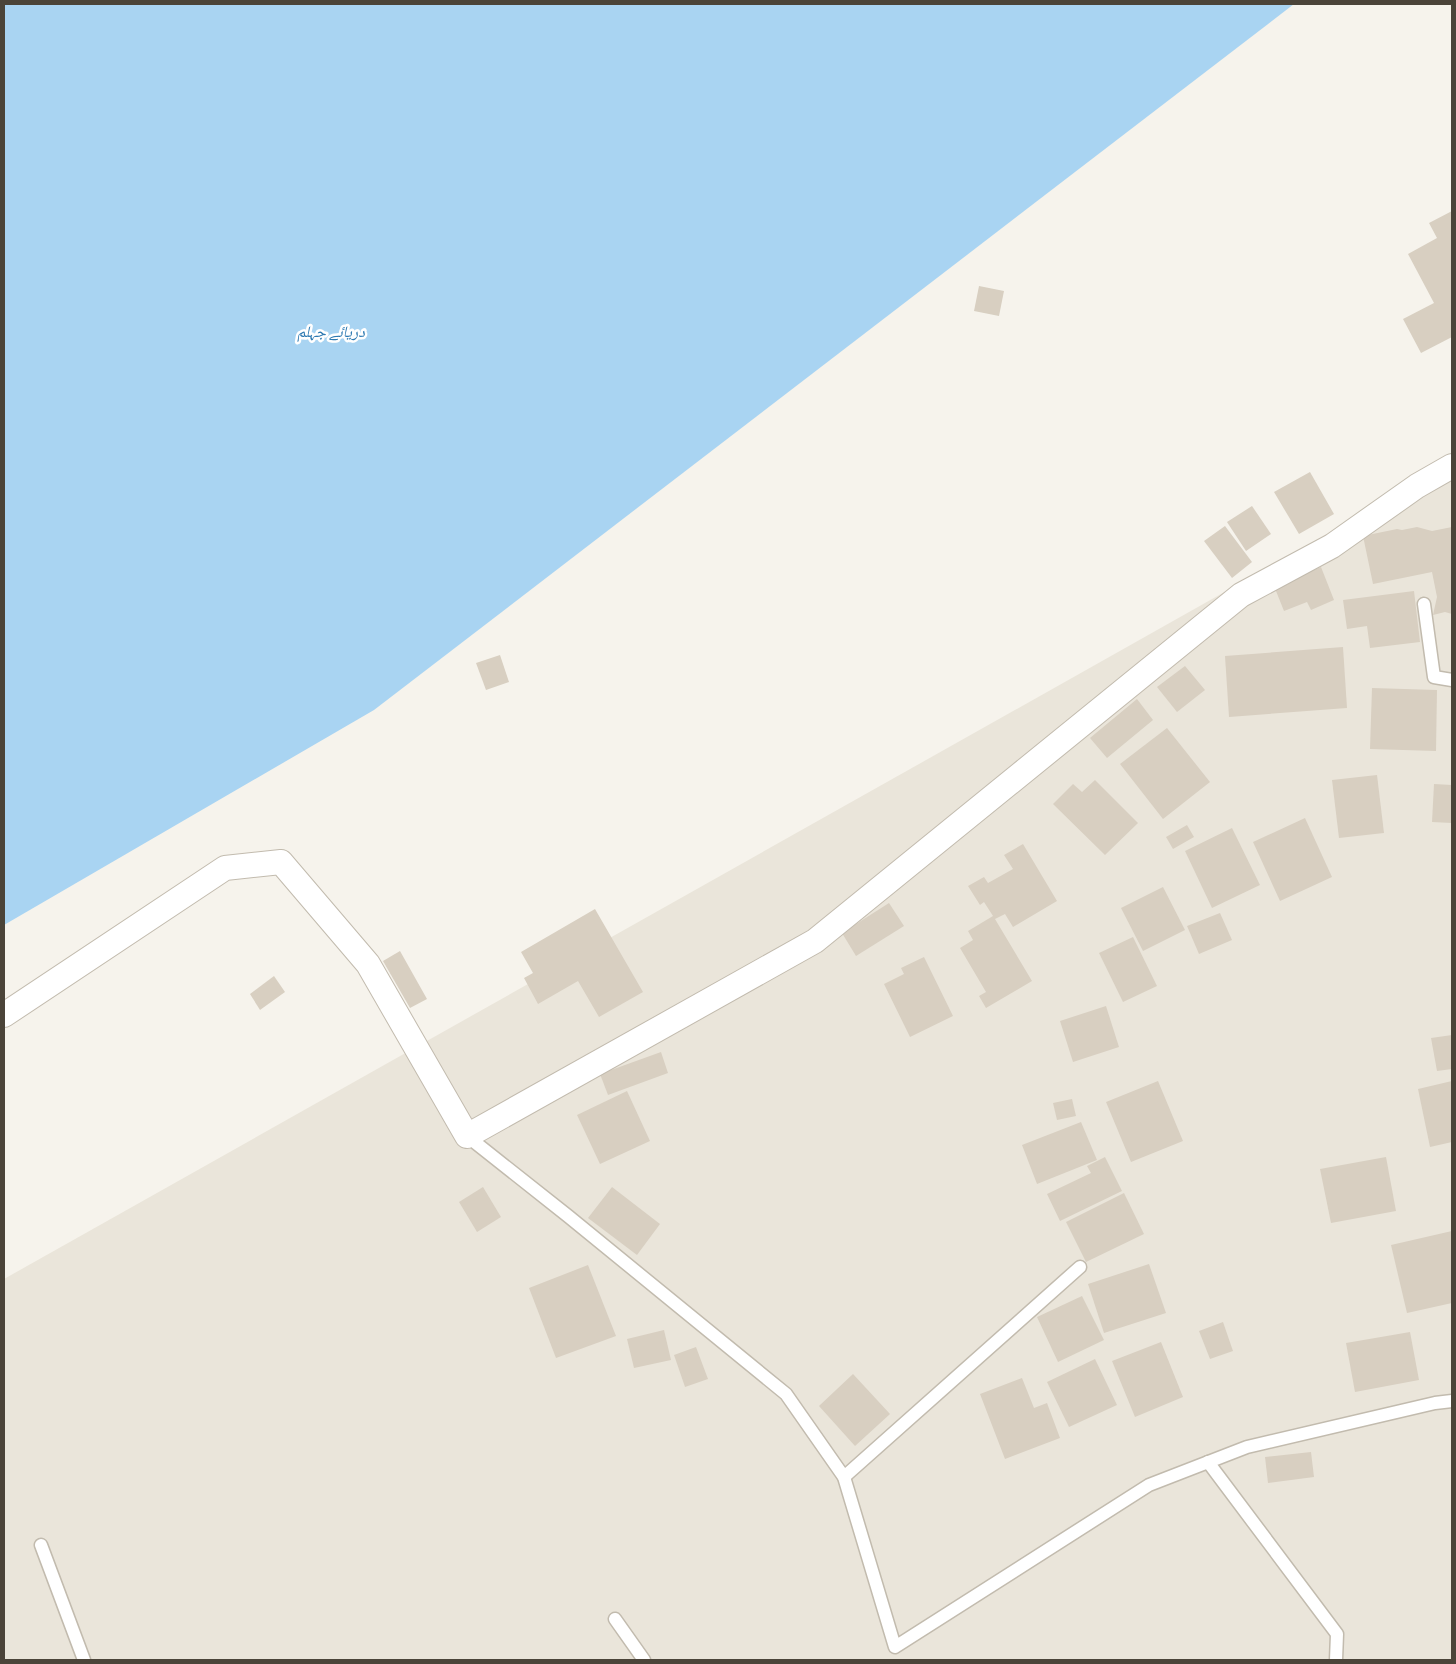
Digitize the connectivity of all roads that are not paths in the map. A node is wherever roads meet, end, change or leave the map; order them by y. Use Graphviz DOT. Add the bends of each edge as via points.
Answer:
graph roads {
  1 [pos="1452,466"];
  2 [pos="1424,604"];
  3 [pos="1452,680"];
  4 [pos="4,1015"];
  5 [pos="467,1136"];
  6 [pos="1080,1267"];
  7 [pos="1452,1401"];
  8 [pos="1208,1462"];
  9 [pos="844,1477"];
  10 [pos="41,1545"];
  11 [pos="615,1619"];
  12 [pos="84,1660"];
  13 [pos="644,1660"];
  14 [pos="1336,1660"];
  1 -- 5 [label="street" via="1417,486 1332,546 1241,595 815,941"];
  2 -- 3 [label="lane" via="1434,677"];
  4 -- 5 [label="street" via="225,868 281,862 368,964"];
  5 -- 9 [label="lane" via="786,1394"];
  6 -- 9 [label="lane"];
  7 -- 8 [label="lane" via="1247,1447"];
  8 -- 9 [label="lane" via="1149,1485 895,1647"];
  8 -- 14 [label="lane" via="1337,1634"];
  10 -- 12 [label="lane"];
  11 -- 13 [label="lane"];
}
